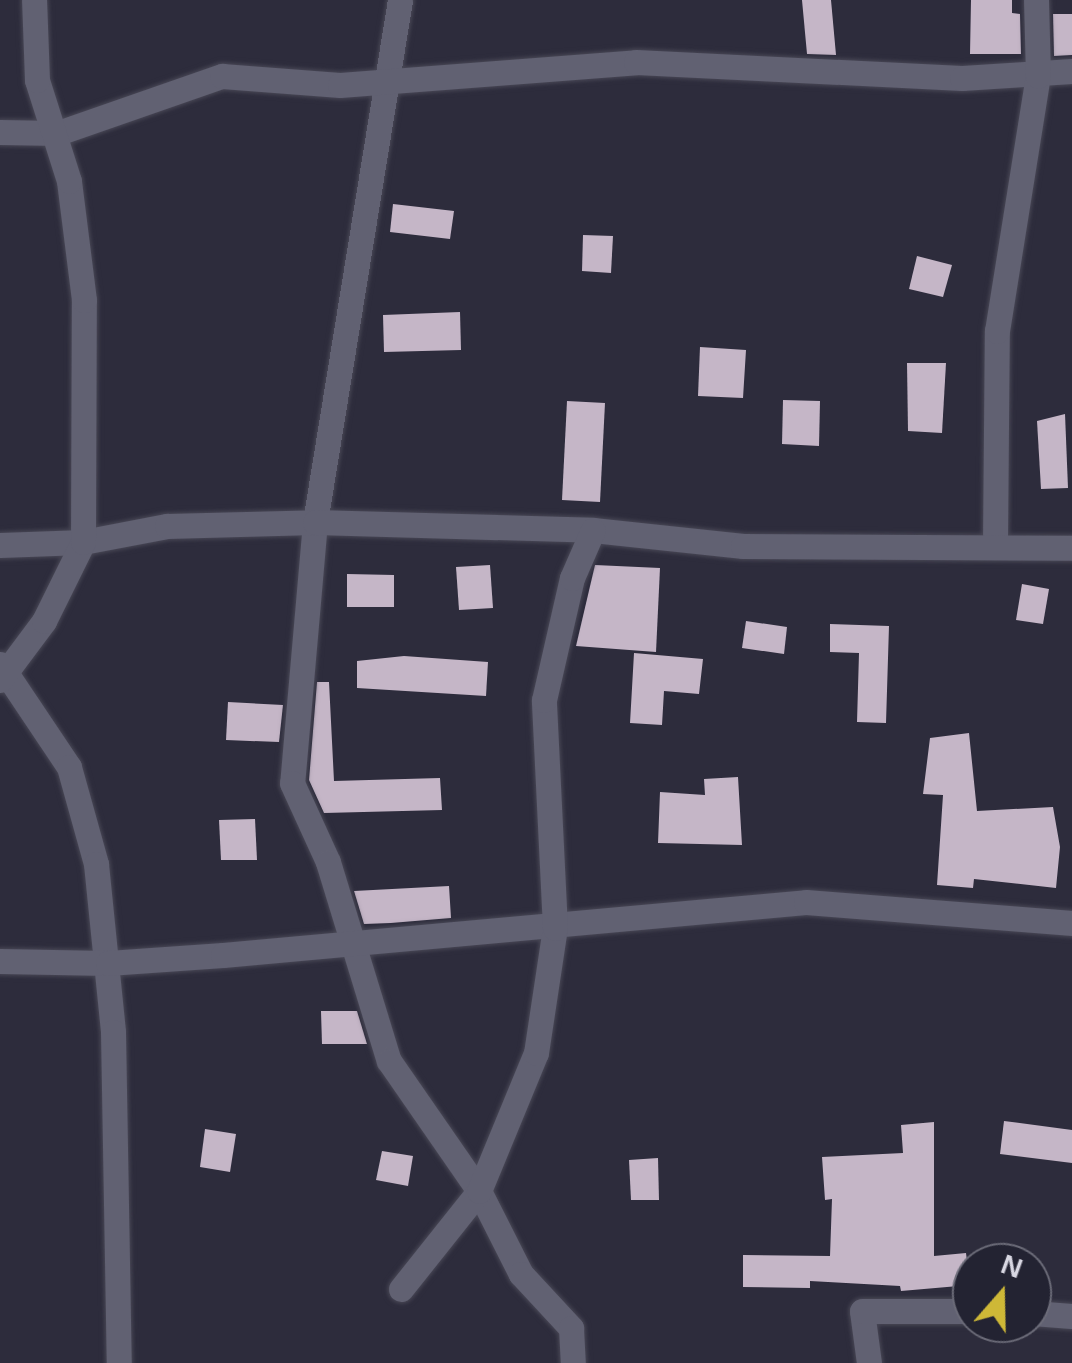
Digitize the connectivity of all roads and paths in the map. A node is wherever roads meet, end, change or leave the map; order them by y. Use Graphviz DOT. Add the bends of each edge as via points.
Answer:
graph roads {
  1 [pos="34,0"];
  2 [pos="400,0"];
  3 [pos="1036,0"];
  4 [pos="1072,71"];
  5 [pos="1038,76"];
  6 [pos="392,78"];
  7 [pos="0,132"];
  8 [pos="58,133"];
  9 [pos="314,522"];
  10 [pos="592,530"];
  11 [pos="83,542"];
  12 [pos="995,543"];
  13 [pos="0,545"];
  14 [pos="1072,548"];
  15 [pos="2,672"];
  16 [pos="1072,923"];
  17 [pos="555,928"];
  18 [pos="351,944"];
  19 [pos="0,961"];
  20 [pos="108,963"];
  21 [pos="479,1192"];
  22 [pos="401,1289"];
  23 [pos="952,1311"];
  24 [pos="118,1363"];
  25 [pos="573,1363"];
  26 [pos="869,1363"];
  1 -- 8 [label="street" via="36,80"];
  2 -- 6 [label="street"];
  3 -- 5 [label="street"];
  4 -- 5 [label="street"];
  5 -- 6 [label="street" via="636,62"];
  5 -- 12 [label="street" via="997,331"];
  6 -- 8 [label="street" via="340,85 222,76"];
  6 -- 9 [label="street"];
  7 -- 8 [label="street"];
  8 -- 11 [label="street" via="84,300"];
  9 -- 10 [label="street"];
  9 -- 11 [label="street" via="167,526"];
  9 -- 18 [label="street" via="292,783 328,862"];
  10 -- 12 [label="street" via="743,546"];
  10 -- 17 [label="street" via="572,578 544,700"];
  11 -- 13 [label="street"];
  11 -- 15 [label="street" via="44,620"];
  12 -- 14 [label="street"];
  15 -- 20 [label="street" via="69,767 96,864"];
  16 -- 17 [label="street" via="806,902"];
  17 -- 18 [label="street"];
  17 -- 21 [label="street" via="536,1054"];
  18 -- 20 [label="street"];
  18 -- 21 [label="street" via="390,1061"];
  19 -- 20 [label="street"];
  20 -- 24 [label="street"];
  21 -- 22 [label="street"];
  21 -- 25 [label="street" via="521,1274 571,1328"];
  23 -- 26 [label="street" via="862,1311"];
}
